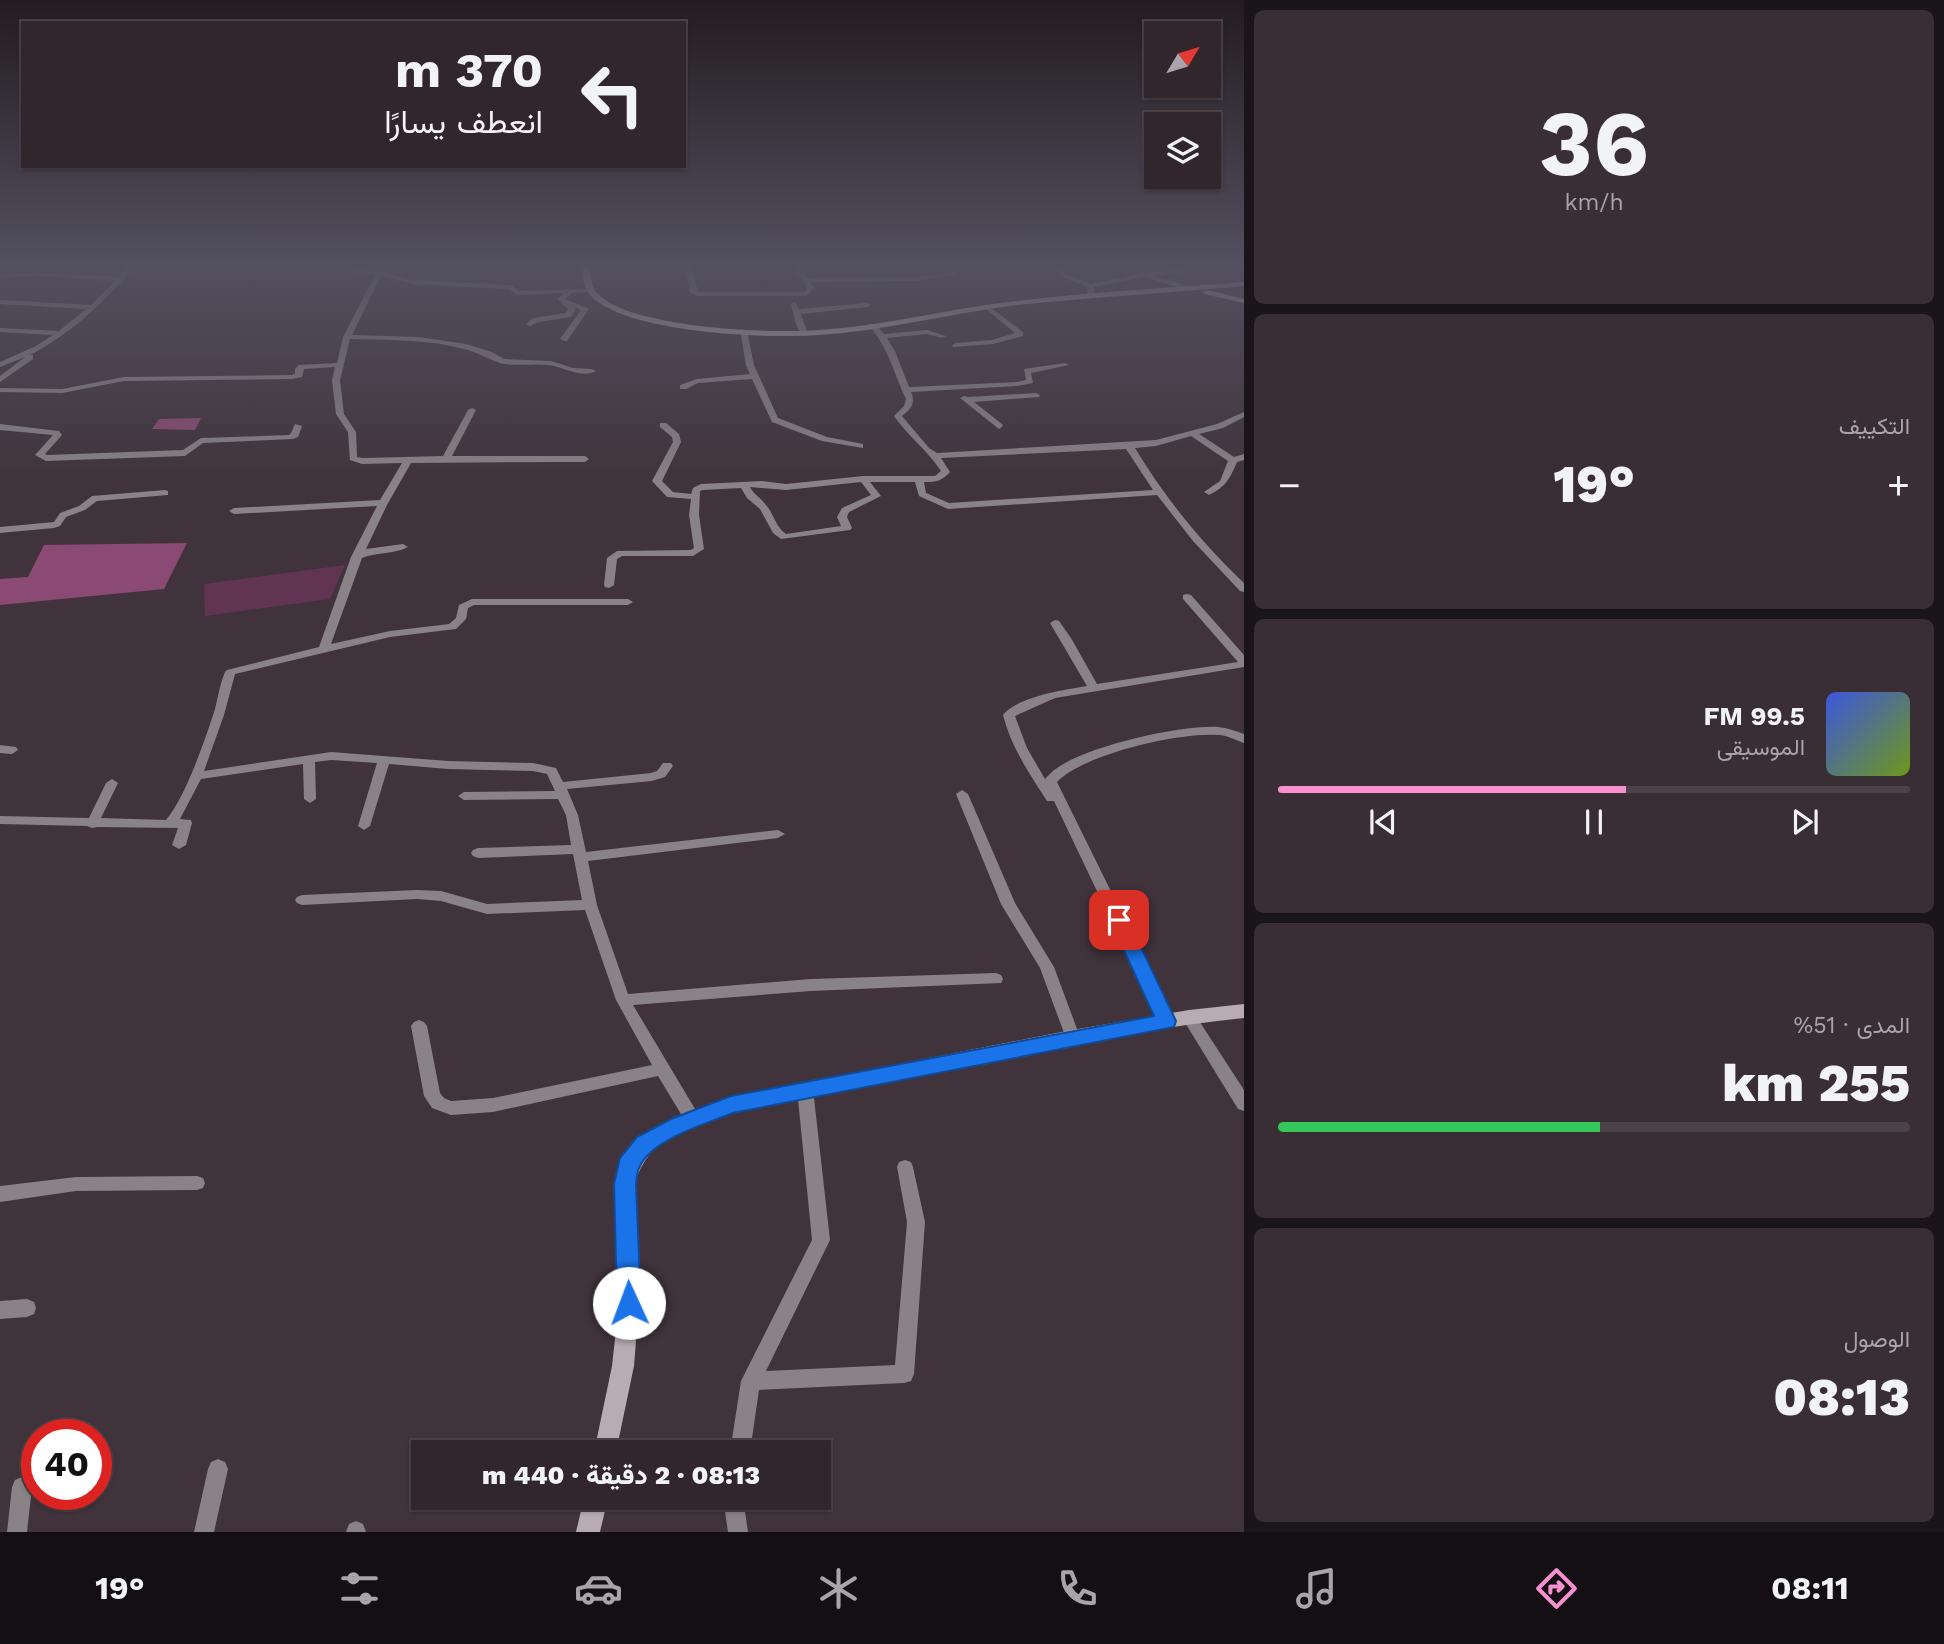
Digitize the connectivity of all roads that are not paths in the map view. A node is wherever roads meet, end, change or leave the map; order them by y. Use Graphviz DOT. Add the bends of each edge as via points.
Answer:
graph roads {
  1 [pos="52,339"];
  2 [pos="346,339"];
  3 [pos="422,339"];
  4 [pos="744,339"];
  5 [pos="885,339"];
  6 [pos="1001,339"];
  7 [pos="956,345"];
  8 [pos="39,349"];
  9 [pos="0,354"];
  10 [pos="27,354"];
  11 [pos="0,365"];
  12 [pos="338,365"];
  13 [pos="1065,365"];
  14 [pos="592,371"];
  15 [pos="755,376"];
  16 [pos="0,380"];
  17 [pos="683,387"];
  18 [pos="953,389"];
  19 [pos="0,390"];
  20 [pos="905,390"];
  21 [pos="1036,395"];
  22 [pos="966,400"];
  23 [pos="472,410"];
  24 [pos="1244,414"];
  25 [pos="663,425"];
  26 [pos="298,426"];
  27 [pos="999,426"];
  28 [pos="0,427"];
  29 [pos="1191,433"];
  30 [pos="860,446"];
  31 [pos="1129,446"];
  32 [pos="935,456"];
  33 [pos="1244,457"];
  34 [pos="447,458"];
  35 [pos="585,458"];
  36 [pos="408,460"];
  37 [pos="1233,460"];
  38 [pos="919,479"];
  39 [pos="863,480"];
  40 [pos="745,485"];
  41 [pos="1160,492"];
  42 [pos="1209,492"];
  43 [pos="164,493"];
  44 [pos="694,497"];
  45 [pos="382,503"];
  46 [pos="234,511"];
  47 [pos="0,530"];
  48 [pos="403,547"];
  49 [pos="356,557"];
  50 [pos="610,585"];
  51 [pos="1244,589"];
  52 [pos="1187,597"];
  53 [pos="628,602"];
  54 [pos="1055,624"];
  55 [pos="324,649"];
  56 [pos="1244,663"];
  57 [pos="1093,687"];
  58 [pos="1244,739"];
  59 [pos="309,758"];
  60 [pos="384,761"];
  61 [pos="667,766"];
  62 [pos="195,776"];
  63 [pos="112,783"];
  64 [pos="562,790"];
  65 [pos="962,794"];
  66 [pos="464,796"];
  67 [pos="310,799"];
  68 [pos="0,820"];
  69 [pos="92,824"];
  70 [pos="169,824"];
  71 [pos="364,826"];
  72 [pos="1076,831"];
  73 [pos="778,834"];
  74 [pos="179,845"];
  75 [pos="478,853"];
  76 [pos="578,853"];
  77 [pos="302,901"];
  78 [pos="590,905"];
  79 [pos="996,979"];
  80 [pos="623,1000"];
  81 [pos="1244,1011"];
  82 [pos="1189,1017"];
  83 [pos="1167,1021"];
  84 [pos="419,1026"];
  85 [pos="1072,1037"];
  86 [pos="662,1069"];
  87 [pos="805,1089"];
  88 [pos="1244,1104"];
  89 [pos="693,1119"];
  90 [pos="905,1167"];
  91 [pos="197,1183"];
  92 [pos="0,1194"];
  93 [pos="27,1308"];
  94 [pos="0,1310"];
  95 [pos="751,1381"];
  96 [pos="608,1440"];
  97 [pos="742,1440"];
  98 [pos="218,1469"];
  99 [pos="21,1495"];
  100 [pos="593,1510"];
  101 [pos="735,1510"];
  102 [pos="17,1532"];
  103 [pos="204,1532"];
  104 [pos="588,1532"];
  105 [pos="738,1532"];
  1 -- 8 [label="street"];
  2 -- 12 [label="street"];
  3 -- 14 [label="street" via="463,346 502,361"];
  4 -- 15 [label="street"];
  5 -- 20 [label="street"];
  6 -- 7 [label="street"];
  8 -- 10 [label="street"];
  8 -- 16 [label="street"];
  9 -- 10 [label="street"];
  10 -- 11 [label="street"];
  12 -- 19 [label="street" via="302,367 299,375 288,377 124,379 62,391"];
  12 -- 36 [label="street" via="337,404 350,426 353,458"];
  13 -- 18 [label="street" via="1027,371 1032,378 1026,382"];
  15 -- 17 [label="street"];
  15 -- 30 [label="street" via="775,420 825,439"];
  18 -- 20 [label="street"];
  18 -- 22 [label="street"];
  20 -- 32 [label="street" via="910,401 900,419"];
  21 -- 22 [label="street"];
  22 -- 27 [label="street"];
  23 -- 34 [label="street"];
  24 -- 29 [label="street"];
  25 -- 44 [label="street" via="677,442 657,481 670,495"];
  26 -- 28 [label="street" via="290,438 201,441 185,453 46,458 39,455 56,433"];
  29 -- 31 [label="street"];
  29 -- 37 [label="street"];
  31 -- 32 [label="street"];
  31 -- 41 [label="street"];
  32 -- 38 [label="street" via="944,476"];
  33 -- 37 [label="street"];
  34 -- 35 [label="street"];
  34 -- 36 [label="street"];
  36 -- 45 [label="street"];
  37 -- 42 [label="street" via="1224,482"];
  38 -- 39 [label="street"];
  38 -- 41 [label="street" via="922,494 948,506"];
  39 -- 40 [label="street" via="786,487"];
  39 -- 40 [label="street" via="876,496 845,510 846,528 784,537 776,532 763,506 747,494"];
  40 -- 44 [label="street" via="708,485 696,490"];
  41 -- 51 [label="street"];
  43 -- 47 [label="street" via="95,498 62,515 57,524"];
  44 -- 50 [label="street" via="699,549 693,553 620,553 611,558"];
  45 -- 46 [label="street"];
  45 -- 49 [label="street"];
  48 -- 49 [label="street" via="372,550"];
  49 -- 55 [label="street"];
  52 -- 56 [label="street"];
  53 -- 55 [label="street" via="472,602 463,607 461,619 453,627"];
  54 -- 57 [label="street"];
  55 -- 62 [label="street" via="231,672"];
  56 -- 57 [label="street"];
  57 -- 72 [label="street" via="1052,695 1009,715 1034,772"];
  58 -- 72 [label="street" via="1219,731 1156,737 1056,774 1050,781"];
  59 -- 60 [label="street"];
  59 -- 62 [label="street"];
  59 -- 67 [label="street"];
  60 -- 64 [label="street" via="544,768 552,771"];
  60 -- 71 [label="street"];
  61 -- 64 [label="street" via="652,777"];
  62 -- 70 [label="street"];
  63 -- 69 [label="street"];
  64 -- 66 [label="street"];
  64 -- 76 [label="street" via="572,815"];
  65 -- 85 [label="street" via="1008,904 1047,967"];
  68 -- 69 [label="street"];
  69 -- 70 [label="street"];
  70 -- 74 [label="street" via="186,823"];
  72 -- 83 [label="street"];
  73 -- 76 [label="street"];
  75 -- 76 [label="street"];
  76 -- 78 [label="street"];
  77 -- 78 [label="street" via="418,895 448,897 487,909"];
  78 -- 80 [label="street"];
  79 -- 80 [label="street" via="811,985"];
  80 -- 86 [label="street"];
  81 -- 82 [label="street"];
  82 -- 83 [label="street"];
  82 -- 88 [label="street"];
  83 -- 85 [label="street"];
  84 -- 86 [label="street" via="432,1096 444,1107 494,1105"];
  85 -- 87 [label="street"];
  86 -- 89 [label="street"];
  87 -- 89 [label="street" via="731,1105"];
  87 -- 95 [label="street" via="821,1240"];
  89 -- 96 [label="street" via="645,1143 628,1165 629,1303 623,1366"];
  90 -- 95 [label="street" via="916,1222 904,1374"];
  91 -- 92 [label="street" via="76,1184"];
  93 -- 94 [label="street"];
  95 -- 97 [label="street"];
  98 -- 103 [label="street"];
  99 -- 102 [label="street"];
  100 -- 104 [label="street"];
  101 -- 105 [label="street"];
}
